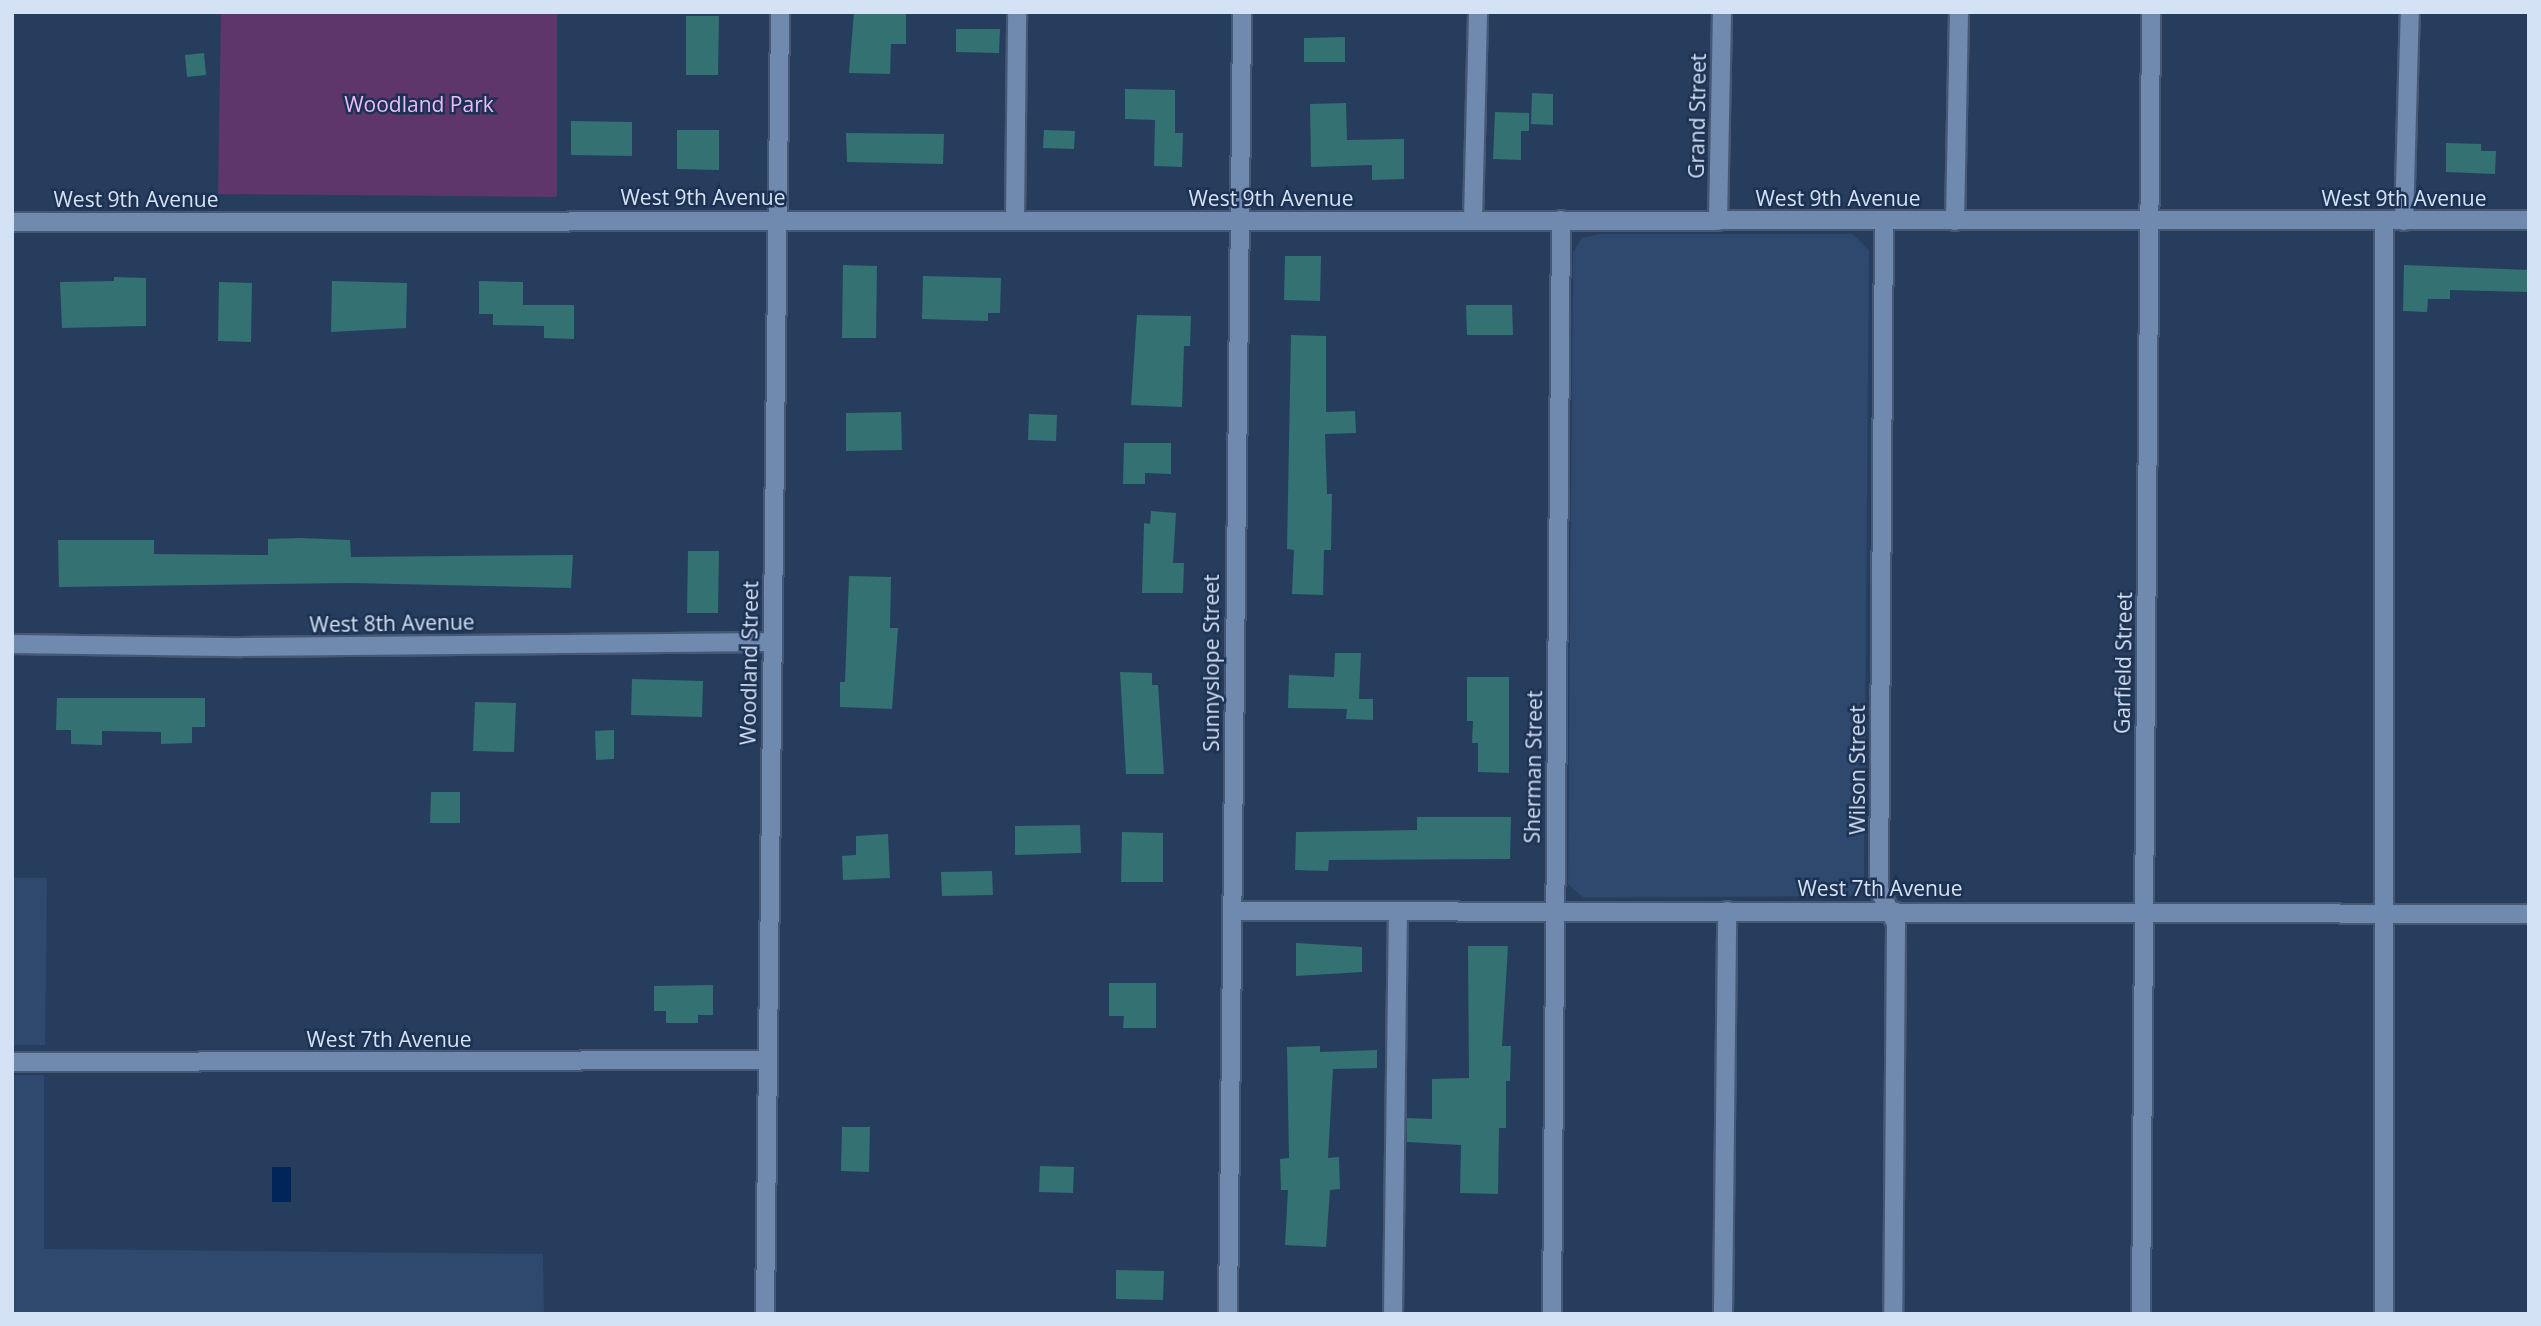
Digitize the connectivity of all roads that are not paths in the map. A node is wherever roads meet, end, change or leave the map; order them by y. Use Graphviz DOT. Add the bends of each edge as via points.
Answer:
graph roads {
  1 [pos="780,12"];
  2 [pos="1017,12"];
  3 [pos="1242,12"];
  4 [pos="1478,12"];
  5 [pos="1722,12"];
  6 [pos="1959,12"];
  7 [pos="2151,12"];
  8 [pos="2410,12"];
  9 [pos="1015,219"];
  10 [pos="777,220"];
  11 [pos="1473,220"];
  12 [pos="1561,220"];
  13 [pos="2152,220"];
  14 [pos="2529,220"];
  15 [pos="1237,221"];
  16 [pos="1718,221"];
  17 [pos="1884,221"];
  18 [pos="1955,221"];
  19 [pos="2384,221"];
  20 [pos="2404,221"];
  21 [pos="12,222"];
  22 [pos="772,642"];
  23 [pos="12,644"];
  24 [pos="1232,911"];
  25 [pos="1892,911"];
  26 [pos="1398,912"];
  27 [pos="1555,912"];
  28 [pos="1727,912"];
  29 [pos="2142,912"];
  30 [pos="2381,913"];
  31 [pos="2529,914"];
  32 [pos="766,1060"];
  33 [pos="12,1062"];
  34 [pos="765,1314"];
  35 [pos="1228,1314"];
  36 [pos="1393,1314"];
  37 [pos="1552,1314"];
  38 [pos="1723,1314"];
  39 [pos="1893,1314"];
  40 [pos="2141,1314"];
  41 [pos="2384,1314"];
  1 -- 10 [label="street, Woodland Street"];
  2 -- 9 [label="street"];
  3 -- 15 [label="street, Sunnyslope Street"];
  4 -- 11 [label="street"];
  5 -- 16 [label="street, Grand Street"];
  6 -- 18 [label="street"];
  7 -- 13 [label="street, Garfield Street"];
  8 -- 20 [label="street"];
  9 -- 10 [label="street, West 9th Avenue"];
  9 -- 15 [label="street, West 9th Avenue"];
  10 -- 21 [label="street, West 9th Avenue"];
  10 -- 22 [label="street, Woodland Street"];
  11 -- 12 [label="street, West 9th Avenue"];
  11 -- 15 [label="street, West 9th Avenue"];
  12 -- 16 [label="street, West 9th Avenue"];
  12 -- 27 [label="street, Sherman Street"];
  13 -- 18 [label="street, West 9th Avenue"];
  13 -- 19 [label="street, West 9th Avenue"];
  13 -- 29 [label="street, Garfield Street"];
  14 -- 20 [label="street, West 9th Avenue"];
  15 -- 24 [label="street, Sunnyslope Street"];
  16 -- 17 [label="street, West 9th Avenue"];
  17 -- 18 [label="street, West 9th Avenue"];
  17 -- 25 [label="street, Wilson Street" via="1879,890"];
  19 -- 20 [label="street, West 9th Avenue"];
  19 -- 30 [label="street"];
  22 -- 23 [label="street, West 8th Avenue" via="241,647"];
  22 -- 32 [label="street, Woodland Street"];
  24 -- 26 [label="street, West 7th Avenue"];
  24 -- 35 [label="street, Sunnyslope Street"];
  25 -- 28 [label="street, West 7th Avenue"];
  25 -- 29 [label="street, West 7th Avenue"];
  25 -- 39 [label="street, Wilson Street" via="1896,924"];
  26 -- 27 [label="street, West 7th Avenue"];
  26 -- 36 [label="street"];
  27 -- 28 [label="street, West 7th Avenue"];
  27 -- 37 [label="street, Sherman Street"];
  28 -- 38 [label="street"];
  29 -- 30 [label="street, West 7th Avenue"];
  29 -- 40 [label="street, Garfield Street"];
  30 -- 31 [label="street, West 7th Avenue"];
  30 -- 41 [label="street"];
  32 -- 33 [label="street, West 7th Avenue"];
  32 -- 34 [label="street, Woodland Street"];
}
